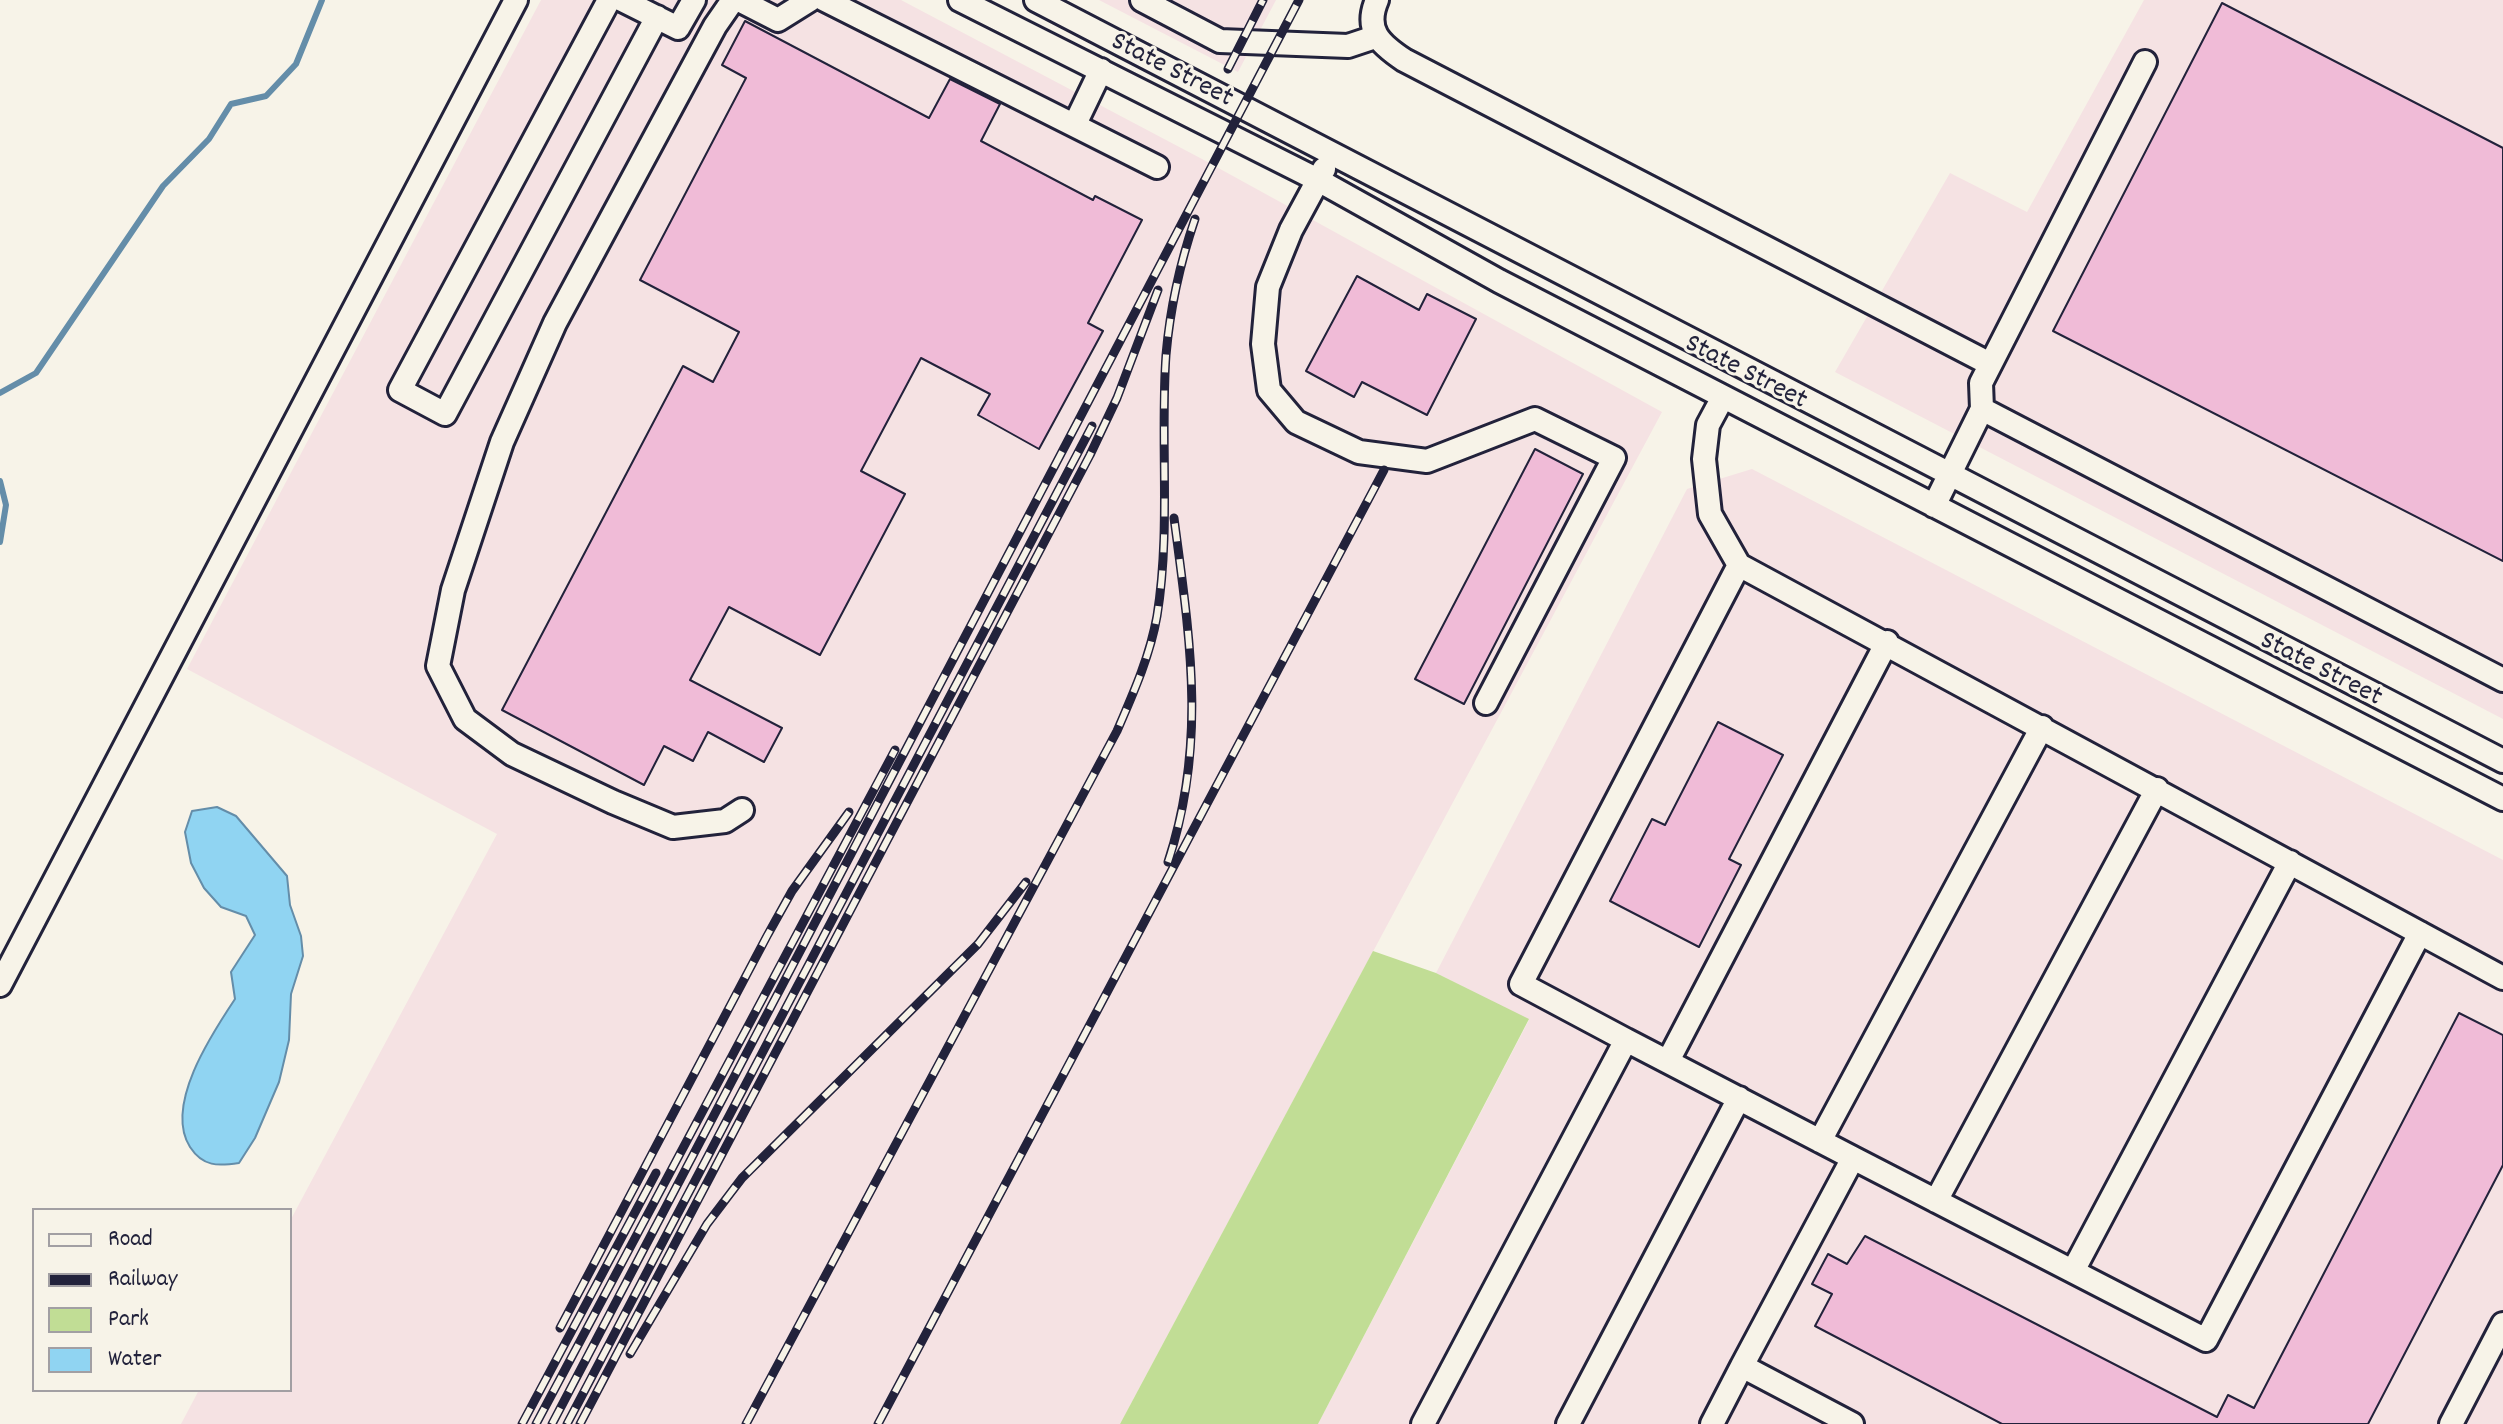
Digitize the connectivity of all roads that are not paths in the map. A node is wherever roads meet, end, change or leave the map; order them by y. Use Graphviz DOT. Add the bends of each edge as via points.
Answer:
graph roads {
  1 [pos="516,0"];
  2 [pos="609,0"];
  3 [pos="622,0"];
  4 [pos="694,0"];
  5 [pos="810,0"];
  6 [pos="825,0"];
  7 [pos="960,0"];
  8 [pos="1036,0"];
  9 [pos="1142,0"];
  10 [pos="1377,0"];
  11 [pos="743,1"];
  12 [pos="657,17"];
  13 [pos="1375,37"];
  14 [pos="2145,62"];
  15 [pos="1101,70"];
  16 [pos="1075,124"];
  17 [pos="1332,154"];
  18 [pos="1157,167"];
  19 [pos="1318,180"];
  20 [pos="1990,364"];
  21 [pos="1723,397"];
  22 [pos="1982,409"];
  23 [pos="1950,474"];
  24 [pos="1934,506"];
  25 [pos="1739,565"];
  26 [pos="1887,642"];
  27 [pos="2503,680"];
  28 [pos="1486,703"];
  29 [pos="2042,727"];
  30 [pos="2503,761"];
  31 [pos="2157,789"];
  32 [pos="2503,799"];
  33 [pos="742,810"];
  34 [pos="2290,862"];
  35 [pos="2420,933"];
  36 [pos="2503,978"];
  37 [pos="0,985"];
  38 [pos="1626,1040"];
  39 [pos="1668,1061"];
  40 [pos="1739,1098"];
  41 [pos="1820,1141"];
  42 [pos="1853,1158"];
  43 [pos="1936,1201"];
  44 [pos="2073,1271"];
  45 [pos="2503,1324"];
  46 [pos="1742,1366"];
  47 [pos="1423,1424"];
  48 [pos="1568,1424"];
  49 [pos="1712,1424"];
  50 [pos="1851,1424"];
  51 [pos="2451,1424"];
  1 -- 37 [label="street"];
  2 -- 12 [label="street" via="400,390 445,414"];
  3 -- 12 [label="street"];
  4 -- 12 [label="street" via="678,28"];
  5 -- 11 [label="street" via="778,20"];
  6 -- 16 [label="street"];
  7 -- 15 [label="street, State Street"];
  8 -- 17 [label="street, State Street"];
  9 -- 13 [label="street" via="1220,41 1348,46"];
  10 -- 13 [label="street" via="1371,24"];
  11 -- 33 [label="street" via="715,26 549,336 502,442 453,590 438,666 465,719 512,754 613,802 673,827 725,821"];
  13 -- 20 [label="street" via="1404,60"];
  14 -- 20 [label="street"];
  15 -- 16 [label="street"];
  15 -- 19 [label="street, State Street"];
  16 -- 18 [label="street"];
  17 -- 19 [label="street"];
  17 -- 23 [label="street, State Street"];
  19 -- 21 [label="street, State Street"];
  19 -- 28 [label="street" via="1268,287 1263,344 1269,390 1296,422 1359,452 1427,461 1535,419 1614,458"];
  20 -- 22 [label="street" via="1981,383"];
  21 -- 24 [label="street, State Street"];
  21 -- 25 [label="street" via="1708,425 1704,459 1710,514"];
  22 -- 23 [label="street"];
  22 -- 27 [label="street"];
  23 -- 24 [label="street"];
  23 -- 30 [label="street, State Street"];
  24 -- 32 [label="street, State Street"];
  25 -- 26 [label="street"];
  25 -- 38 [label="street" via="1521,984"];
  26 -- 29 [label="street"];
  26 -- 39 [label="street"];
  29 -- 31 [label="street"];
  29 -- 41 [label="street"];
  31 -- 34 [label="street"];
  31 -- 43 [label="street"];
  34 -- 35 [label="street"];
  34 -- 44 [label="street"];
  35 -- 36 [label="street"];
  35 -- 44 [label="street" via="2206,1340"];
  38 -- 39 [label="street"];
  38 -- 47 [label="street"];
  39 -- 40 [label="street"];
  40 -- 41 [label="street"];
  40 -- 48 [label="street"];
  41 -- 42 [label="street"];
  42 -- 43 [label="street"];
  42 -- 46 [label="street"];
  43 -- 44 [label="street"];
  45 -- 51 [label="street"];
  46 -- 49 [label="street"];
  46 -- 50 [label="street"];
}
